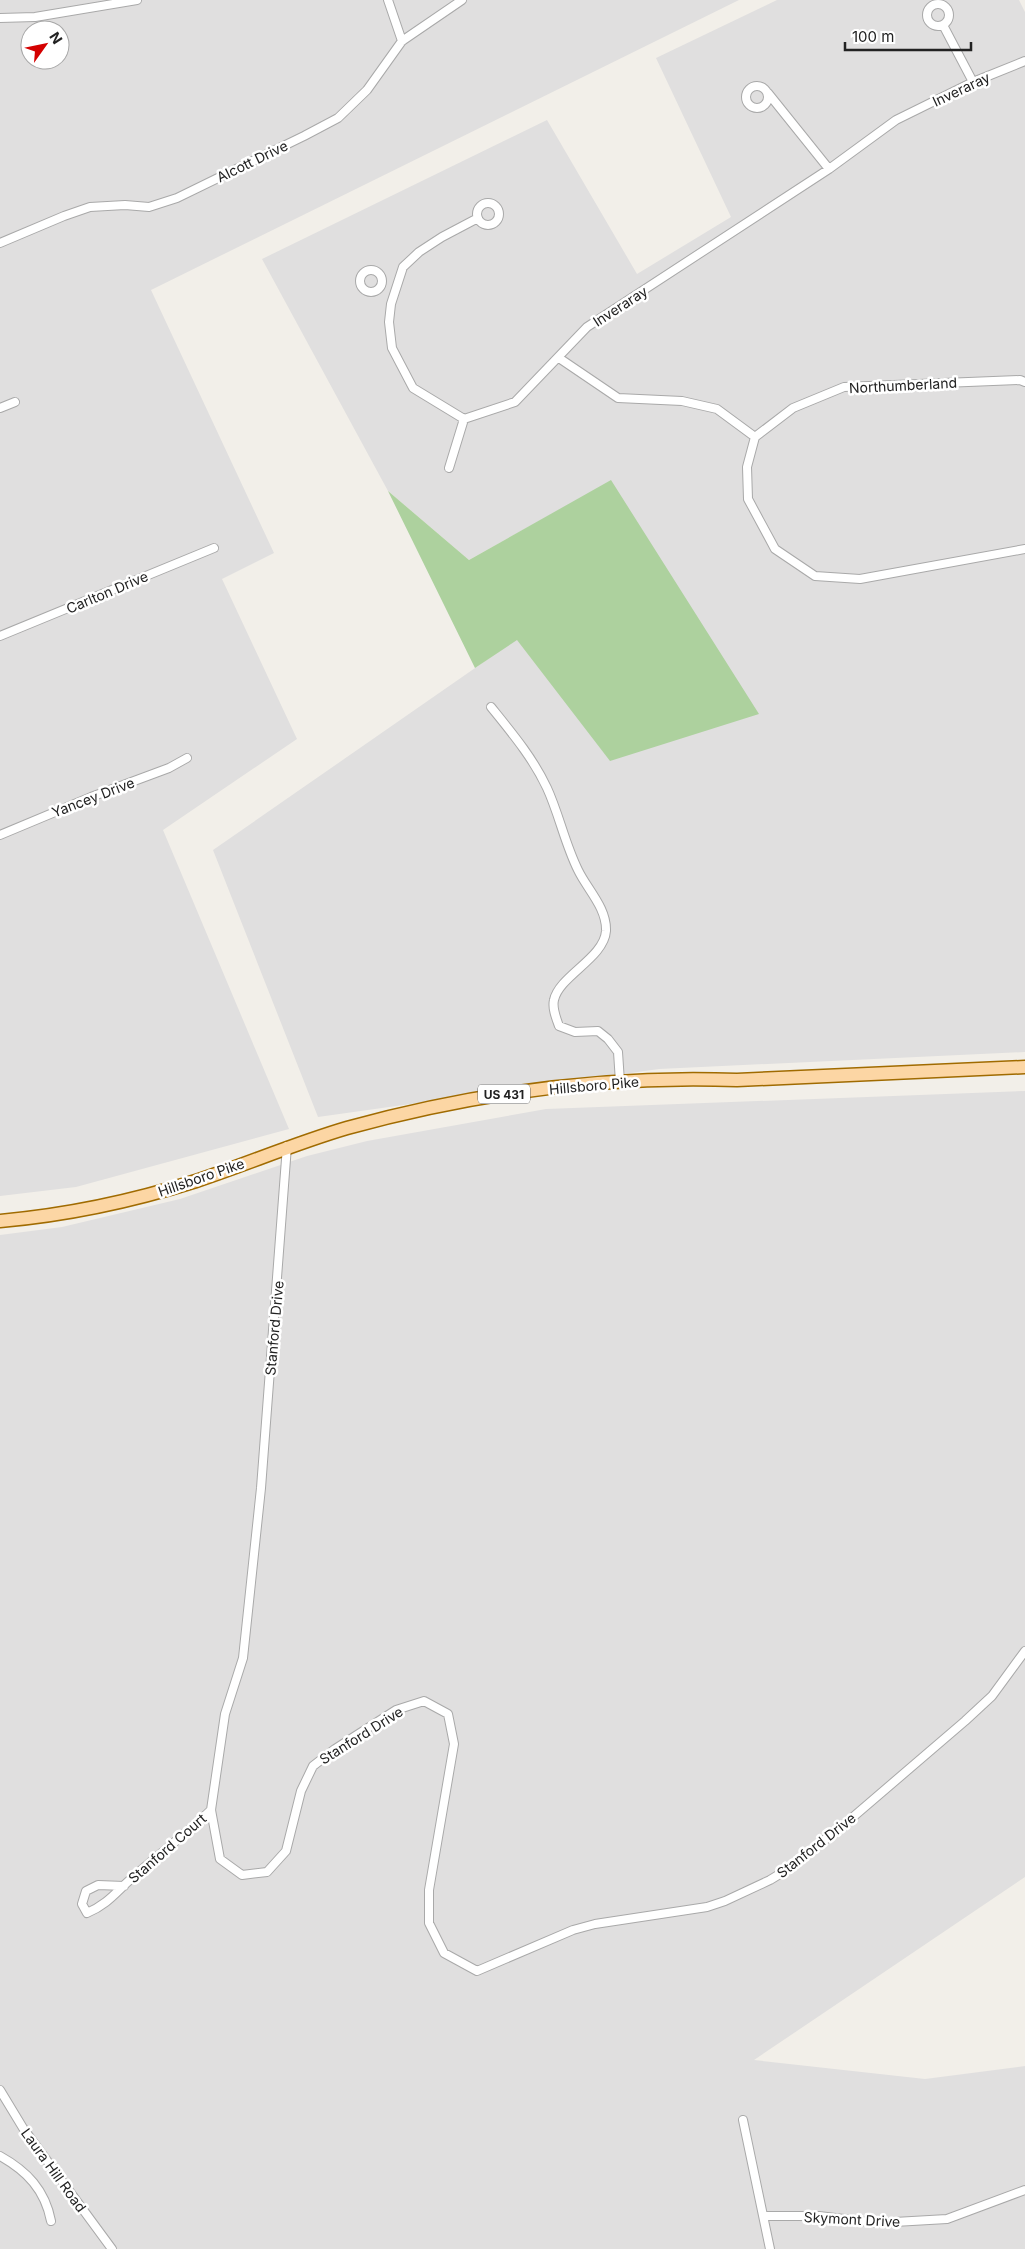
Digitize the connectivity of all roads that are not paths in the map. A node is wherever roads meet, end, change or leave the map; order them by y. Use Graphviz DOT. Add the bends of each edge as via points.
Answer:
graph roads {
  1 [pos="137,0"];
  2 [pos="388,0"];
  3 [pos="462,0"];
  4 [pos="0,18"];
  5 [pos="943,25"];
  6 [pos="402,42"];
  7 [pos="1025,61"];
  8 [pos="973,82"];
  9 [pos="768,93"];
  10 [pos="829,169"];
  11 [pos="478,218"];
  12 [pos="0,243"];
  13 [pos="382,284"];
  14 [pos="396,289"];
  15 [pos="559,358"];
  16 [pos="1025,382"];
  17 [pos="15,402"];
  18 [pos="0,408"];
  19 [pos="464,419"];
  20 [pos="755,437"];
  21 [pos="449,468"];
  22 [pos="214,548"];
  23 [pos="1025,549"];
  24 [pos="0,636"];
  25 [pos="491,707"];
  26 [pos="187,758"];
  27 [pos="0,835"];
  28 [pos="1025,1067"];
  29 [pos="620,1082"];
  30 [pos="288,1146"];
  31 [pos="0,1221"];
  32 [pos="1025,1651"];
  33 [pos="211,1810"];
  34 [pos="124,1886"];
  35 [pos="0,2090"];
  36 [pos="743,2120"];
  37 [pos="0,2156"];
  38 [pos="1025,2190"];
  39 [pos="764,2216"];
  40 [pos="50,2221"];
  41 [pos="112,2249"];
  42 [pos="770,2249"];
  1 -- 4 [label="street" via="35,17"];
  2 -- 6 [label="street"];
  3 -- 6 [label="street, Alcott Drive"];
  5 -- 8 [label="street"];
  6 -- 12 [label="street, Alcott Drive" via="367,90 338,118 304,136 177,198 149,207 90,207"];
  7 -- 8 [label="street, Inveraray"];
  8 -- 10 [label="street, Inveraray" via="896,120"];
  9 -- 10 [label="street"];
  10 -- 15 [label="street, Inveraray" via="588,327"];
  11 -- 14 [label="street" via="419,252 403,267"];
  13 -- 14 [label="street"];
  14 -- 19 [label="street" via="389,322 392,348 413,388"];
  15 -- 19 [label="street, Inveraray" via="515,402"];
  15 -- 20 [label="street" via="618,398 682,401 716,409"];
  16 -- 20 [label="street, Northumberland" via="844,386 793,408"];
  17 -- 18 [label="street"];
  19 -- 21 [label="street"];
  20 -- 23 [label="street" via="747,467 748,498 774,549 815,576 860,580"];
  22 -- 24 [label="street, Carlton Drive"];
  25 -- 29 [label="street" via="536,764 577,869 605,918 606,933 600,947 554,999 554,1013 559,1026 575,1032 598,1031 608,1039 618,1052"];
  26 -- 27 [label="street, Yancey Drive"];
  28 -- 29 [label="main road, Hillsboro Pike / US 431"];
  29 -- 30 [label="main road, Hillsboro Pike / US 431" via="487,1096 345,1129"];
  30 -- 31 [label="main road, Hillsboro Pike / US 431" via="145,1196 92,1209"];
  30 -- 33 [label="street, Stanford Drive" via="261,1488 243,1658 225,1714"];
  32 -- 33 [label="street, Stanford Drive" via="992,1696 965,1721 846,1823 770,1880 707,1907 573,1930 477,1972 444,1953 429,1923 429,1890 454,1744 448,1714 424,1701 396,1710 313,1766 301,1791 286,1850 267,1872 242,1875 220,1859"];
  33 -- 34 [label="street, Stanford Court"];
  34 -- 34 [label="street, Stanford Court" via="98,1885 86,1891 82,1904 88,1913 102,1907"];
  35 -- 41 [label="street, Laura Hill Road" via="23,2128"];
  36 -- 39 [label="street"];
  37 -- 40 [label="street" via="34,2182 46,2202"];
  38 -- 39 [label="street, Skymont Drive" via="947,2219 877,2223 820,2216"];
  39 -- 42 [label="street"];
}
